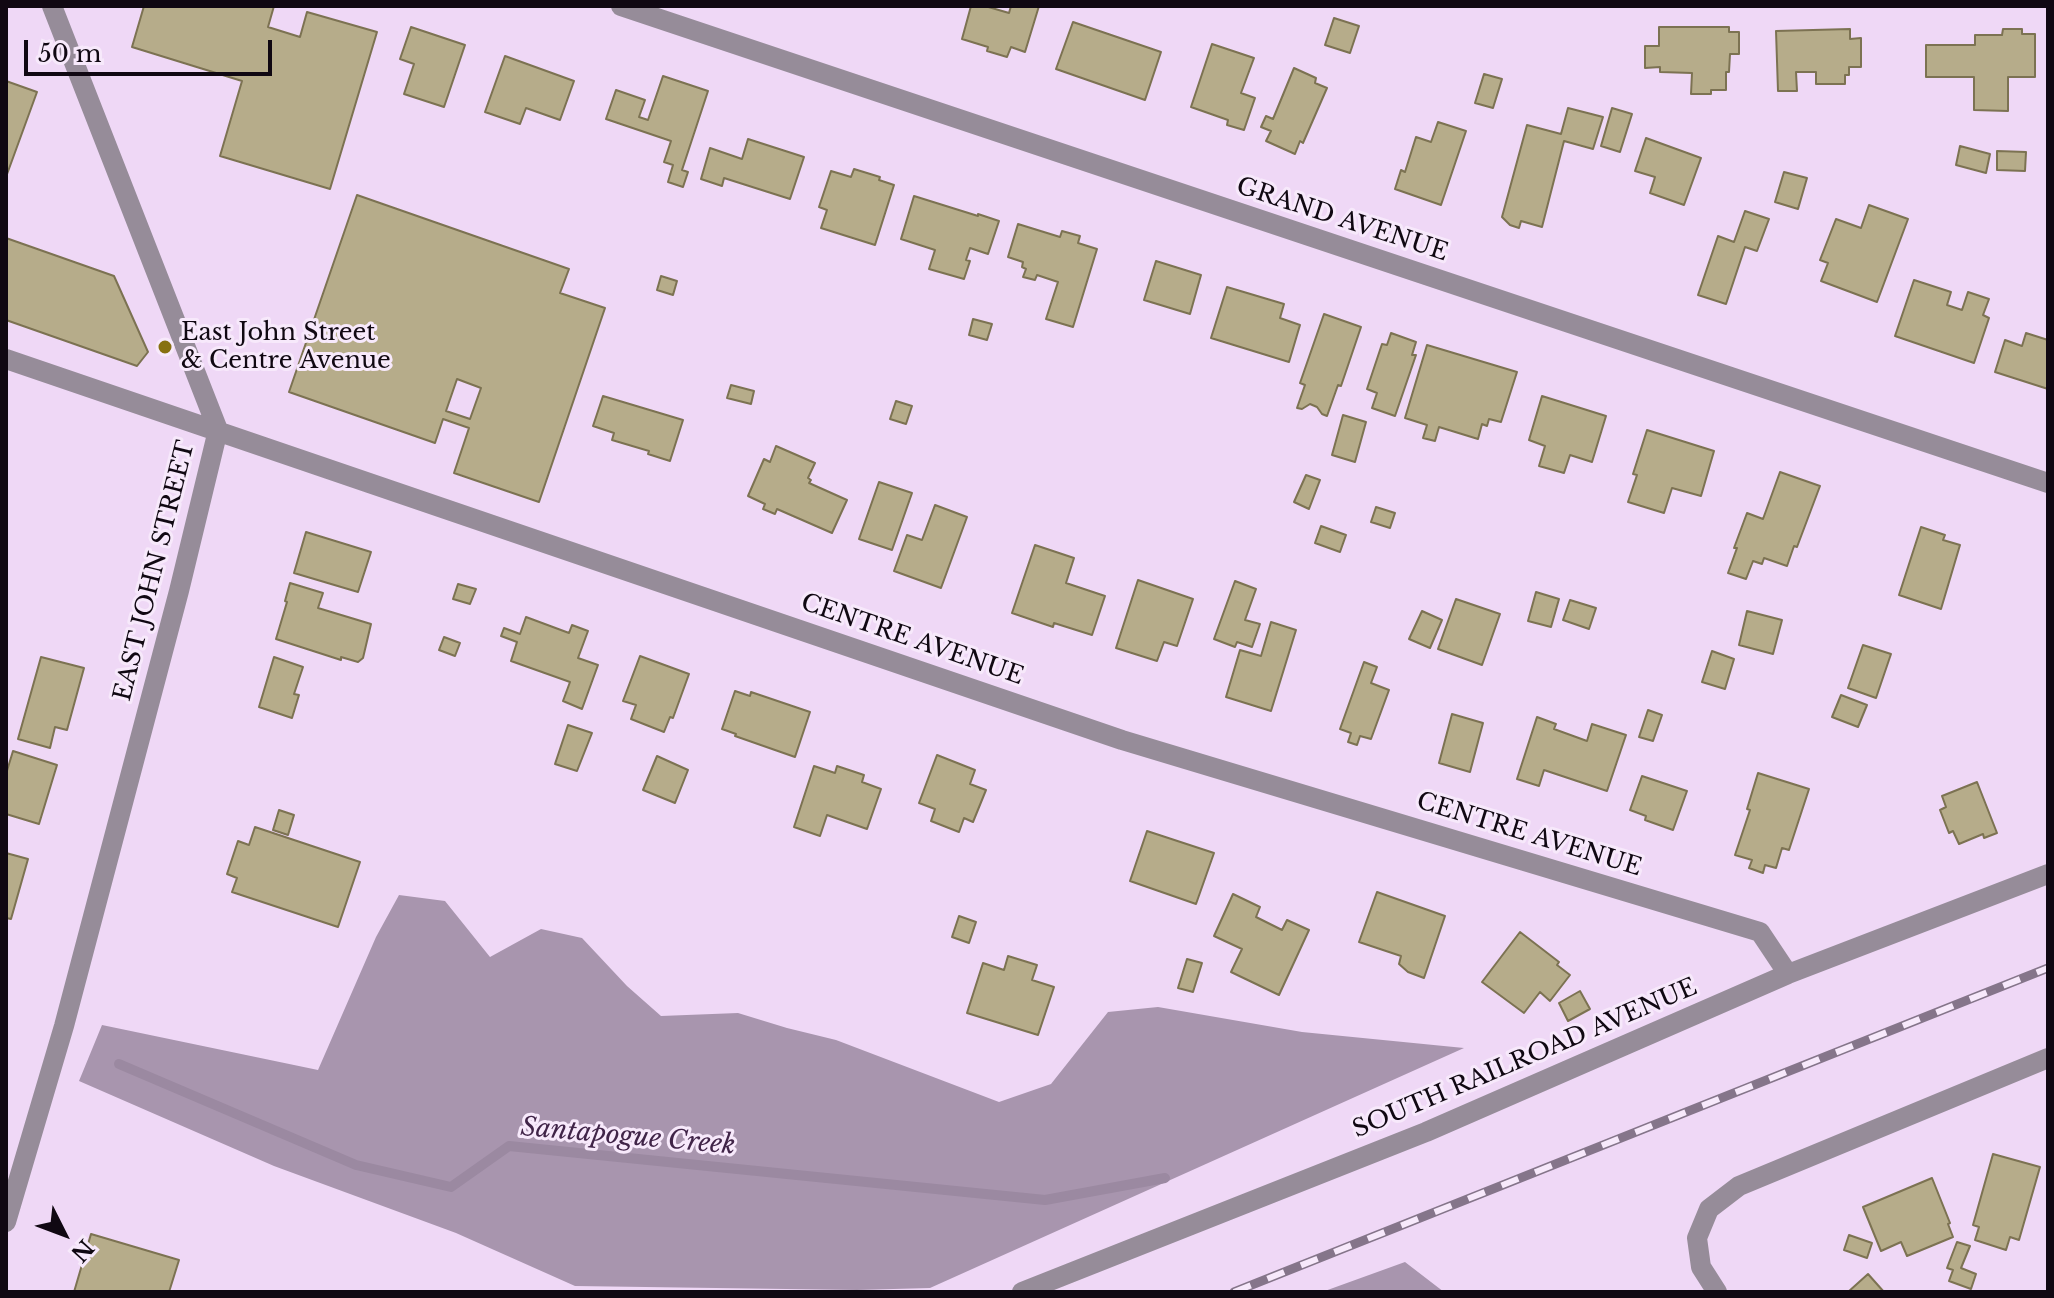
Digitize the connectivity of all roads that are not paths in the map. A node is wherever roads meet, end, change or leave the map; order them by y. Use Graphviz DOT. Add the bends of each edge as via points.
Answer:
graph roads {
  1 [pos="52,6"];
  2 [pos="621,6"];
  3 [pos="6,359"];
  4 [pos="218,430"];
  5 [pos="2048,483"];
  6 [pos="2048,874"];
  7 [pos="1788,974"];
  8 [pos="2048,1058"];
  9 [pos="6,1222"];
  10 [pos="1022,1292"];
  11 [pos="1717,1292"];
  1 -- 4 [label="street, EAST JOHN STREET"];
  2 -- 5 [label="street, GRAND AVENUE"];
  3 -- 4 [label="street, CENTRE AVENUE"];
  4 -- 7 [label="street, CENTRE AVENUE" via="1122,740 1760,932"];
  4 -- 9 [label="street, EAST JOHN STREET" via="64,1026"];
  6 -- 7 [label="street, SOUTH RAILROAD AVENUE"];
  7 -- 10 [label="street, SOUTH RAILROAD AVENUE" via="1426,1132"];
  8 -- 11 [label="street" via="1739,1186 1709,1209 1697,1238 1701,1267"];
}
